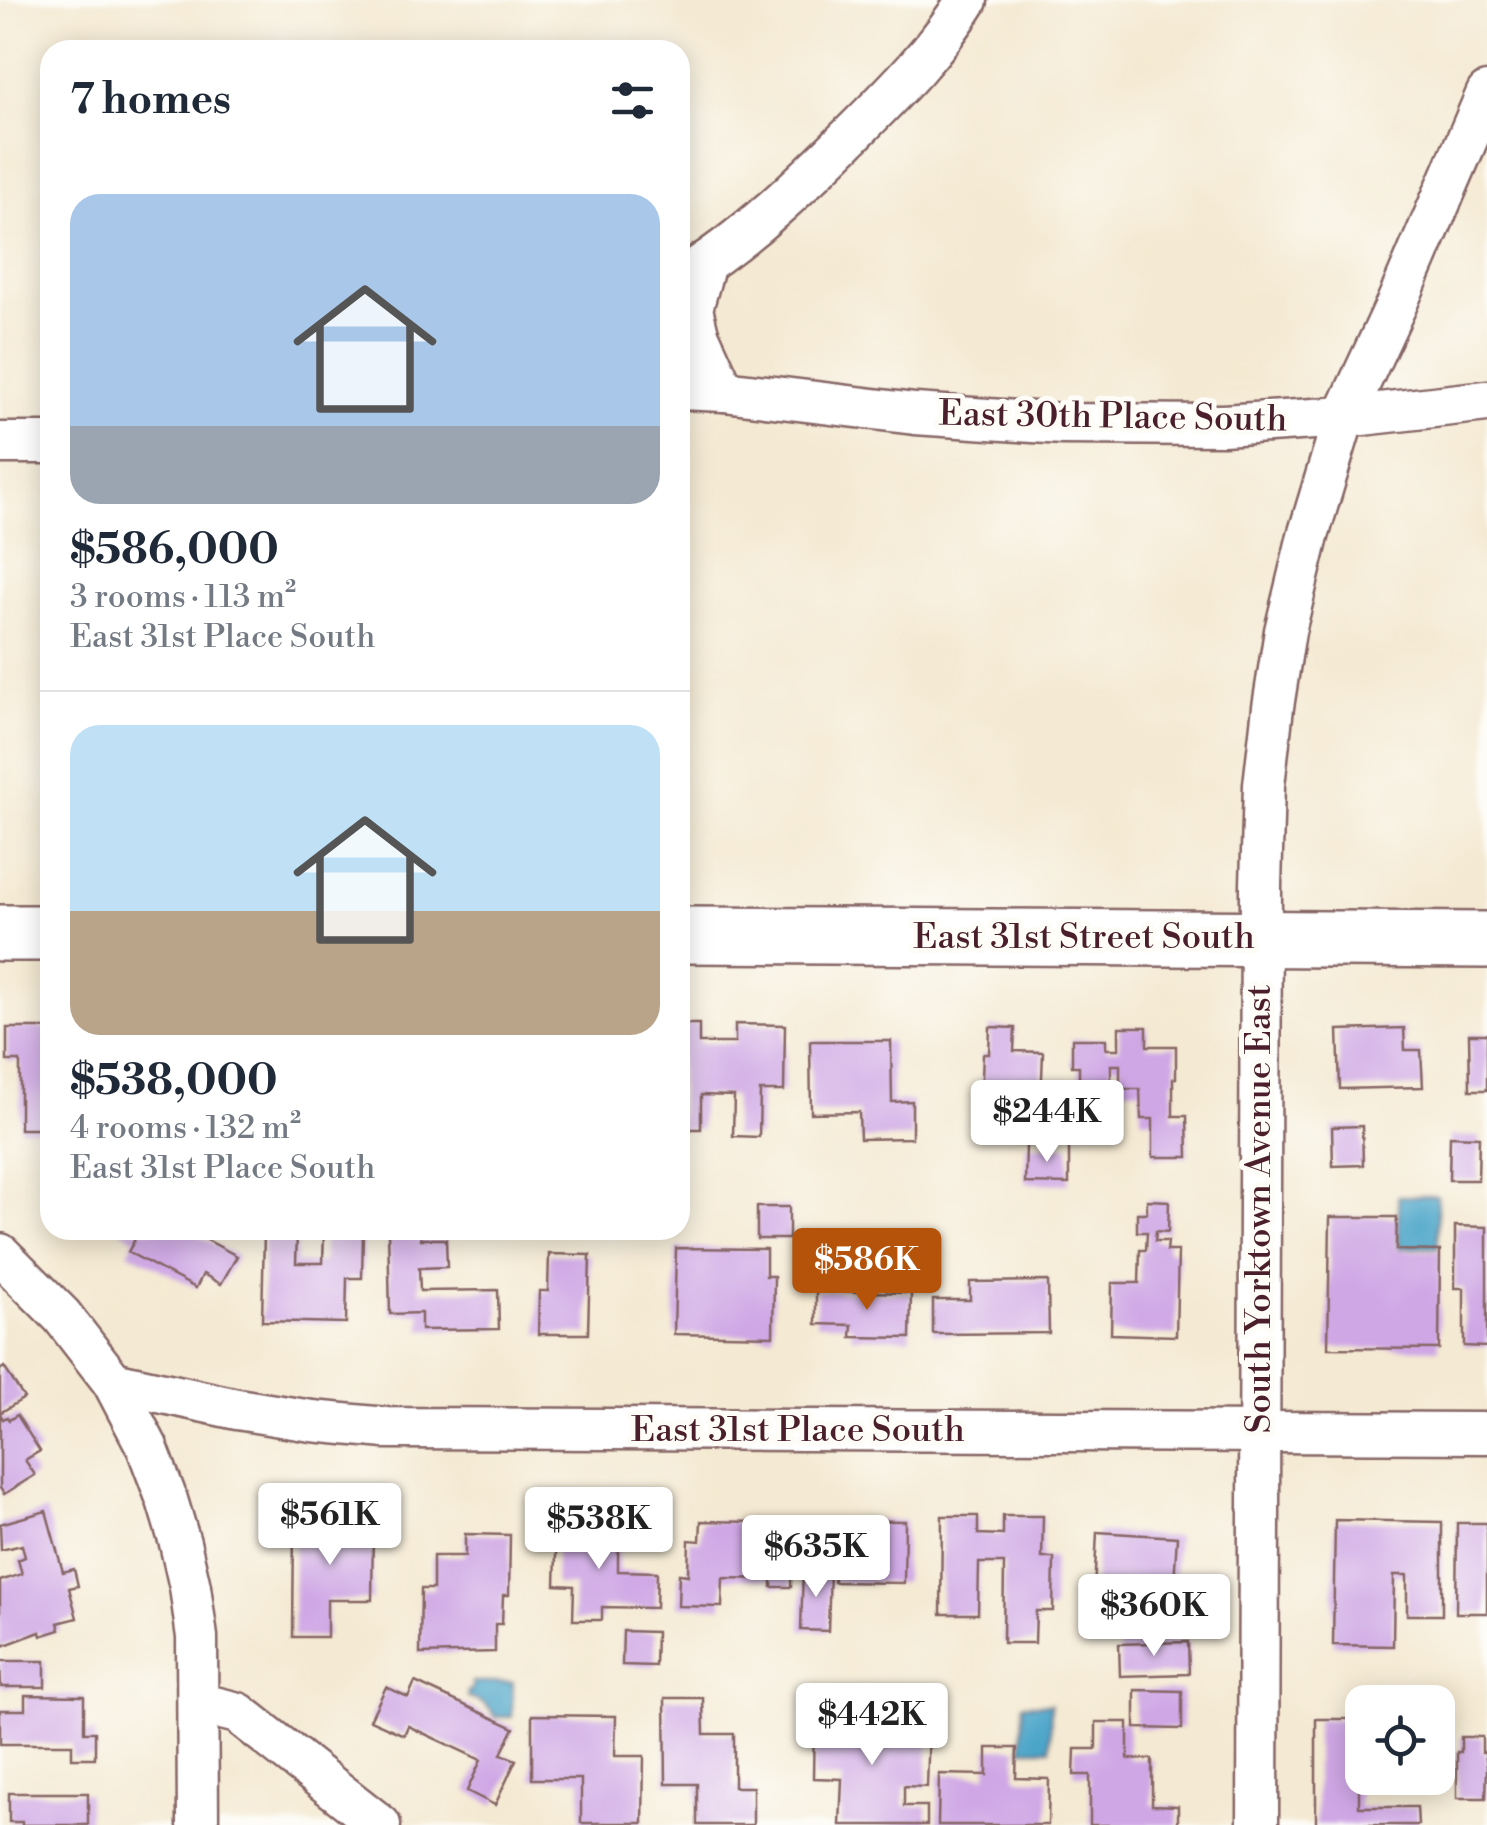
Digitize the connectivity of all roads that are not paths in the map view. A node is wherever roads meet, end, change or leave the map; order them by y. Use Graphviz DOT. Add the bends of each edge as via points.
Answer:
graph roads {
  1 [pos="967,0"];
  2 [pos="1487,93"];
  3 [pos="693,271"];
  4 [pos="690,389"];
  5 [pos="724,392"];
  6 [pos="1487,401"];
  7 [pos="1344,417"];
  8 [pos="0,443"];
  9 [pos="40,443"];
  10 [pos="0,933"];
  11 [pos="40,933"];
  12 [pos="690,935"];
  13 [pos="1260,938"];
  14 [pos="1487,940"];
  15 [pos="0,1254"];
  16 [pos="113,1382"];
  17 [pos="1258,1432"];
  18 [pos="1487,1433"];
  19 [pos="198,1704"];
  20 [pos="198,1825"];
  21 [pos="380,1825"];
  22 [pos="1258,1825"];
  1 -- 3 [label="street" via="911,72 800,186"];
  2 -- 7 [label="street, South Yorktown Avenue East"];
  3 -- 5 [label="street" via="698,334"];
  4 -- 5 [label="street, East 30th Place South"];
  5 -- 7 [label="street, East 30th Place South" via="1063,424"];
  6 -- 7 [label="street, East 30th Place South"];
  7 -- 13 [label="street, South Yorktown Avenue East" via="1308,536 1276,688 1264,786"];
  8 -- 9 [label="street"];
  10 -- 11 [label="main road"];
  12 -- 13 [label="main road, East 31st Street South"];
  13 -- 14 [label="main road, East 31st Street South"];
  13 -- 17 [label="street, South Yorktown Avenue East"];
  15 -- 16 [label="street" via="62,1316"];
  16 -- 17 [label="street, East 31st Place South" via="291,1418 386,1428"];
  16 -- 19 [label="street" via="147,1447 180,1544 197,1637"];
  17 -- 18 [label="street, East 31st Place South"];
  17 -- 22 [label="street, South Yorktown Avenue East"];
  19 -- 20 [label="street"];
  19 -- 21 [label="street" via="238,1713"];
}
